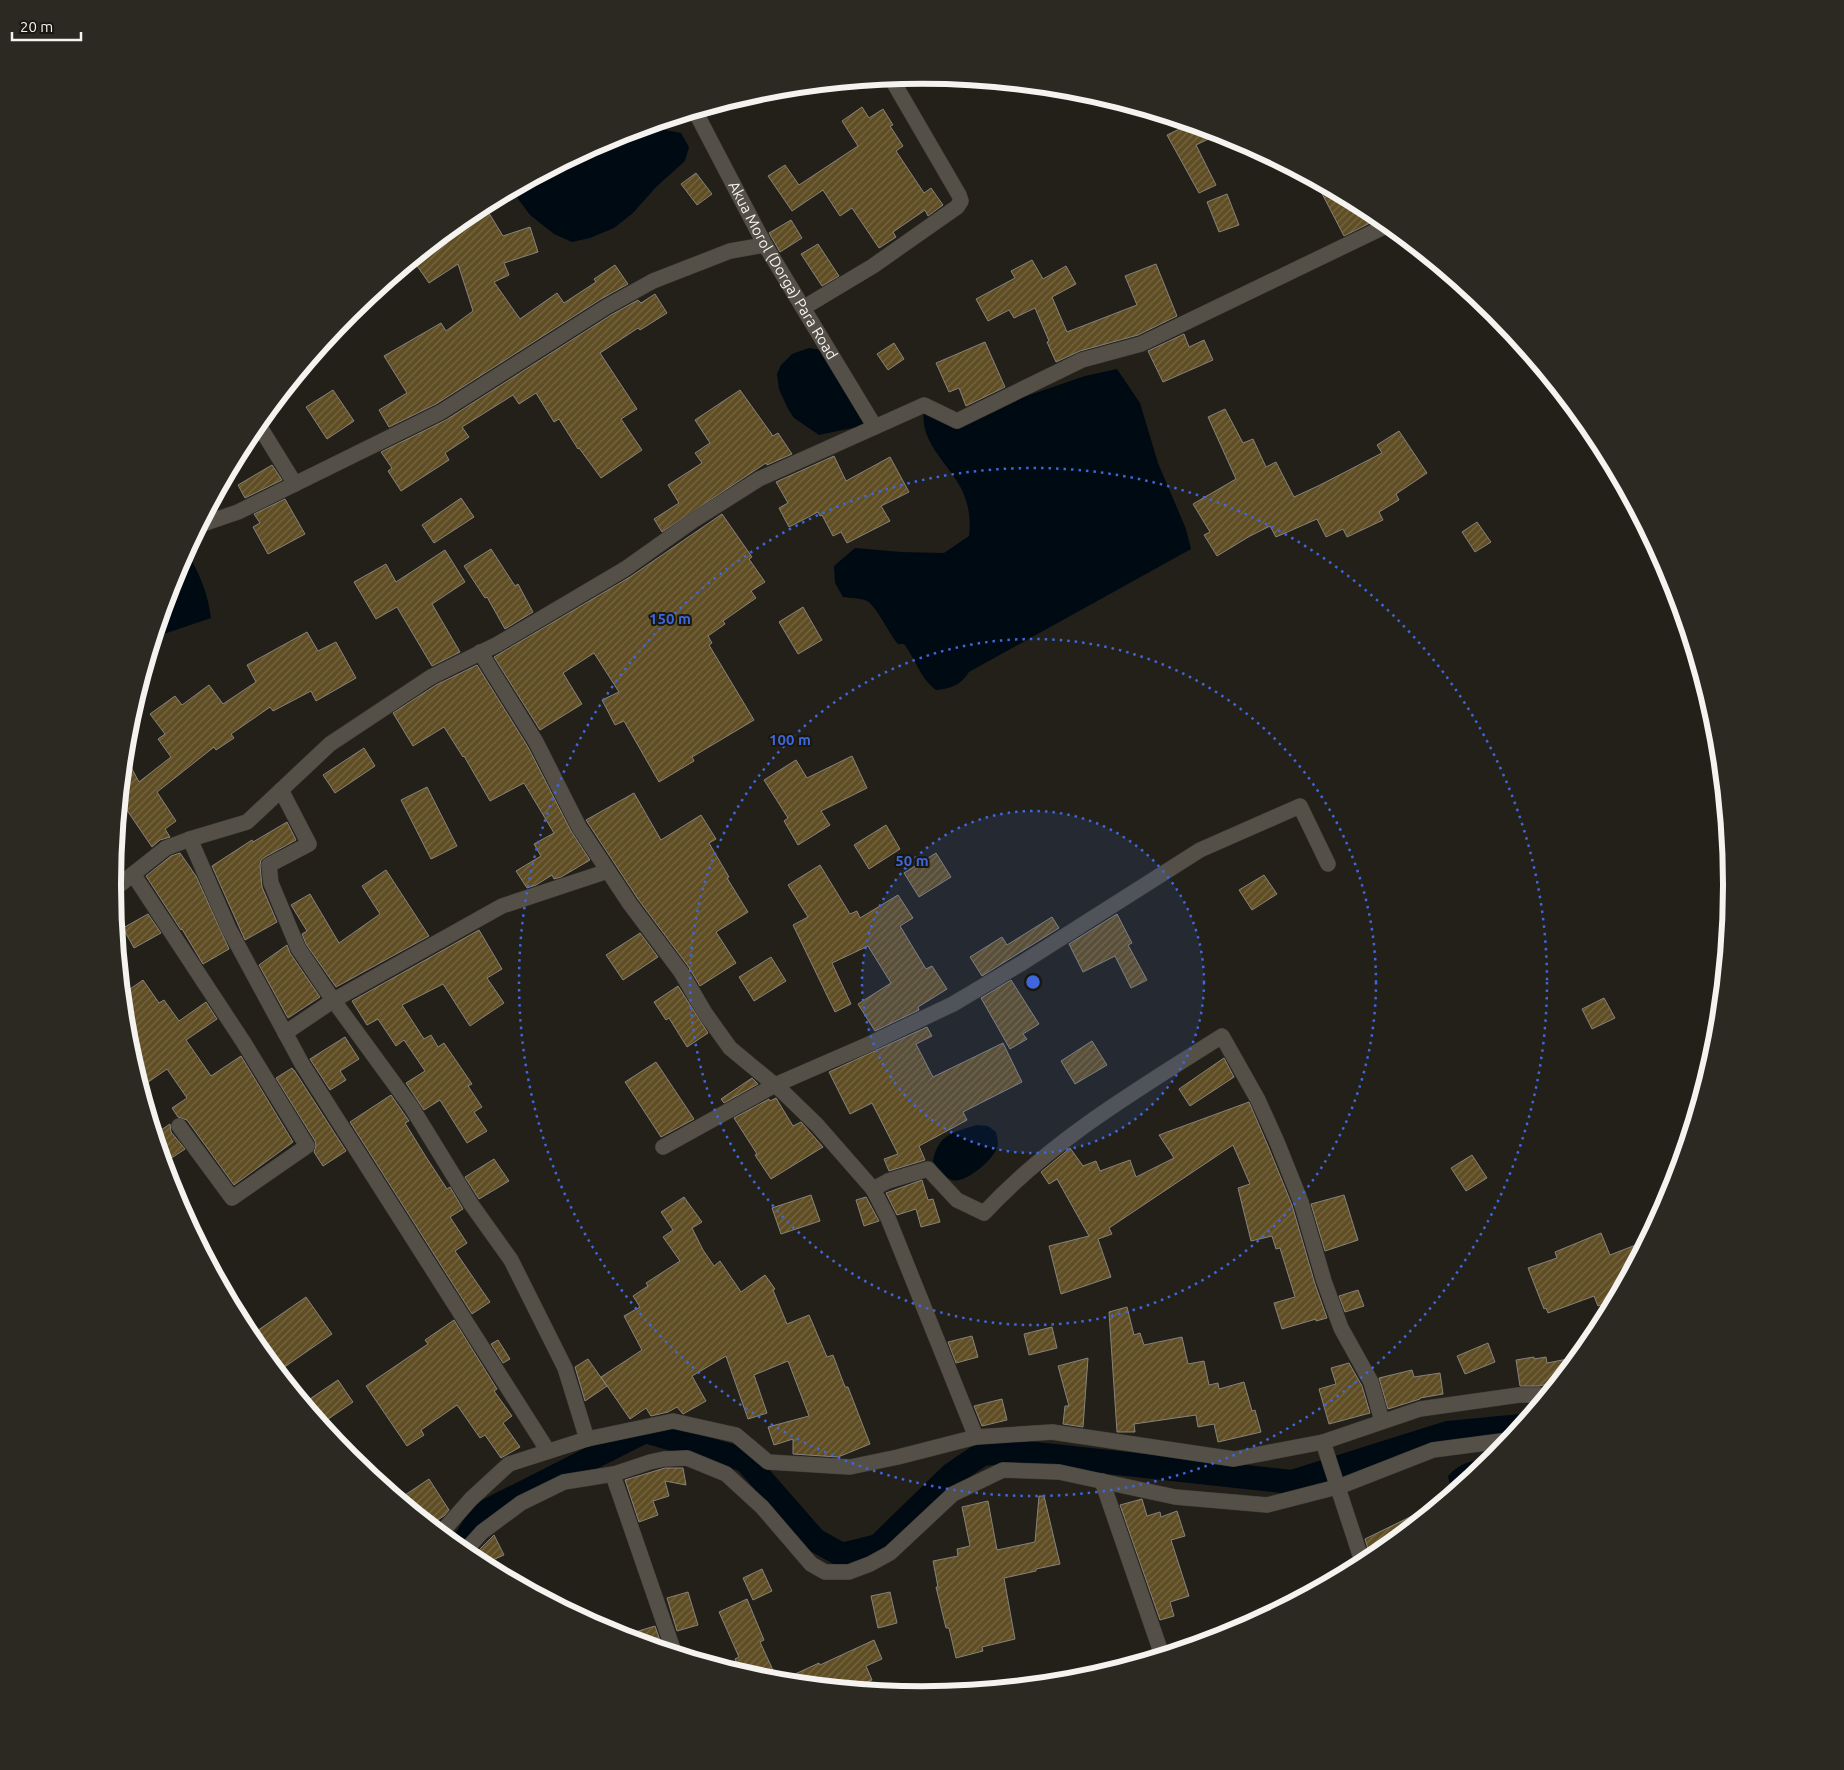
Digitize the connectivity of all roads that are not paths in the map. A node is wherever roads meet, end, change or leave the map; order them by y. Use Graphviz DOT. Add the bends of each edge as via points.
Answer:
graph roads {
  1 [pos="894,85"];
  2 [pos="697,116"];
  3 [pos="1381,229"];
  4 [pos="765,245"];
  5 [pos="803,308"];
  6 [pos="875,427"];
  7 [pos="262,431"];
  8 [pos="295,484"];
  9 [pos="208,522"];
  10 [pos="480,652"];
  11 [pos="281,790"];
  12 [pos="190,839"];
  13 [pos="1328,864"];
  14 [pos="608,871"];
  15 [pos="134,874"];
  16 [pos="121,883"];
  17 [pos="334,1000"];
  18 [pos="285,1033"];
  19 [pos="775,1085"];
  20 [pos="179,1126"];
  21 [pos="663,1147"];
  22 [pos="873,1189"];
  23 [pos="1539,1395"];
  24 [pos="1382,1421"];
  25 [pos="976,1437"];
  26 [pos="587,1439"];
  27 [pos="1499,1441"];
  28 [pos="1323,1442"];
  29 [pos="548,1451"];
  30 [pos="614,1474"];
  31 [pos="1102,1480"];
  32 [pos="1338,1487"];
  33 [pos="445,1529"];
  34 [pos="470,1546"];
  35 [pos="1360,1555"];
  36 [pos="672,1646"];
  37 [pos="1161,1650"];
  1 -- 5 [label="street" via="961,201 958,207 874,266"];
  2 -- 4 [label="street, Akua Morol (Dorga) Para Road"];
  3 -- 6 [label="street" via="1141,344 1082,360 957,421 924,405"];
  4 -- 5 [label="street, Akua Morol (Dorga) Para Road"];
  4 -- 8 [label="street" via="730,251 653,281 606,307 441,412"];
  5 -- 6 [label="street, Akua Morol (Dorga) Para Road"];
  6 -- 10 [label="street" via="759,479 624,569"];
  7 -- 8 [label="street"];
  8 -- 9 [label="street" via="238,512"];
  10 -- 11 [label="street" via="431,677 330,744"];
  10 -- 14 [label="street" via="536,742 579,827"];
  11 -- 12 [label="street" via="247,822"];
  11 -- 17 [label="street" via="309,844 269,865 270,883 298,948"];
  12 -- 15 [label="street" via="166,848"];
  12 -- 18 [label="street" via="228,929"];
  13 -- 19 [label="street" via="1300,806 1200,850 952,1004"];
  14 -- 17 [label="street" via="502,906"];
  14 -- 19 [label="street" via="681,972 730,1048"];
  15 -- 16 [label="street"];
  15 -- 20 [label="street" via="307,1146 232,1198"];
  17 -- 18 [label="street"];
  17 -- 26 [label="street" via="412,1108 471,1204 512,1260 565,1368"];
  18 -- 29 [label="street"];
  19 -- 21 [label="street"];
  19 -- 22 [label="street" via="818,1125"];
  22 -- 24 [label="street" via="888,1181 928,1170 957,1200 984,1213 1040,1159 1100,1114 1222,1036 1277,1142 1301,1202 1341,1328 1371,1382"];
  22 -- 25 [label="street" via="888,1218"];
  23 -- 24 [label="street" via="1420,1409"];
  24 -- 28 [label="street"];
  25 -- 26 [label="street" via="850,1467 768,1462 736,1435 673,1421"];
  25 -- 28 [label="street" via="1052,1432 1234,1459"];
  26 -- 29 [label="street"];
  27 -- 32 [label="street" via="1433,1450"];
  28 -- 32 [label="street"];
  29 -- 33 [label="street" via="509,1464"];
  30 -- 31 [label="street" via="650,1462 687,1458 726,1474 762,1507 811,1564 825,1572 849,1572 890,1553 953,1494 1003,1470 1059,1472"];
  30 -- 34 [label="street" via="564,1482 522,1503 482,1532"];
  30 -- 36 [label="street"];
  31 -- 32 [label="street" via="1175,1497 1267,1505"];
  31 -- 37 [label="street"];
  32 -- 35 [label="street"];
}
